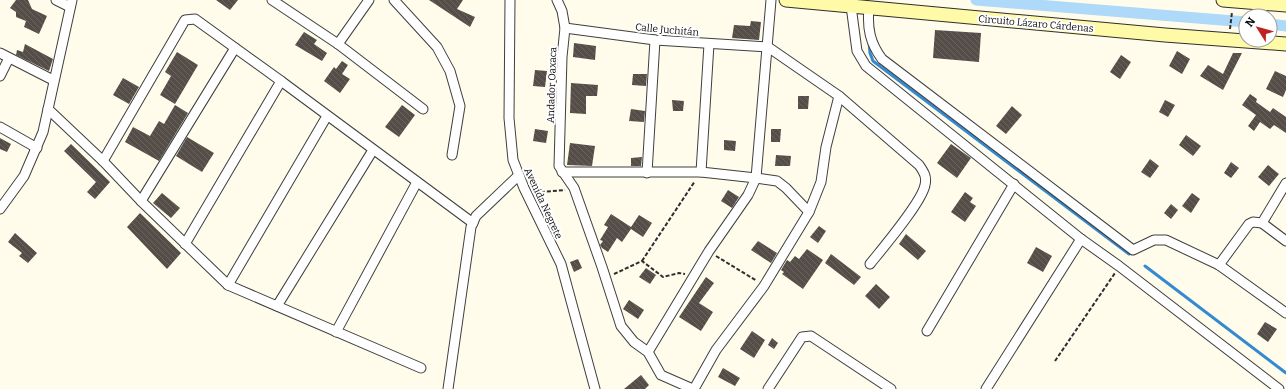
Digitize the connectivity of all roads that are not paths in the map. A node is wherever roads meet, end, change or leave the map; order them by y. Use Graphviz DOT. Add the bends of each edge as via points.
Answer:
graph roads {
  1 [pos="56,0"];
  2 [pos="272,0"];
  3 [pos="368,0"];
  4 [pos="394,0"];
  5 [pos="510,0"];
  6 [pos="557,0"];
  7 [pos="771,0"];
  8 [pos="786,0"];
  9 [pos="1223,0"];
  10 [pos="1241,1"];
  11 [pos="71,3"];
  12 [pos="1286,5"];
  13 [pos="851,6"];
  14 [pos="869,8"];
  15 [pos="565,28"];
  16 [pos="655,40"];
  17 [pos="338,44"];
  18 [pos="709,44"];
  19 [pos="1286,44"];
  20 [pos="768,47"];
  21 [pos="235,48"];
  22 [pos="0,53"];
  23 [pos="9,58"];
  24 [pos="0,76"];
  25 [pos="53,80"];
  26 [pos="280,81"];
  27 [pos="839,96"];
  28 [pos="48,109"];
  29 [pos="423,109"];
  30 [pos="327,116"];
  31 [pos="0,127"];
  32 [pos="37,148"];
  33 [pos="374,150"];
  34 [pos="452,155"];
  35 [pos="103,160"];
  36 [pos="562,172"];
  37 [pos="701,172"];
  38 [pos="647,173"];
  39 [pos="519,175"];
  40 [pos="756,178"];
  41 [pos="417,182"];
  42 [pos="1286,183"];
  43 [pos="1014,184"];
  44 [pos="141,201"];
  45 [pos="2,205"];
  46 [pos="809,212"];
  47 [pos="473,223"];
  48 [pos="1262,223"];
  49 [pos="1081,239"];
  50 [pos="1286,241"];
  51 [pos="186,244"];
  52 [pos="870,264"];
  53 [pos="1219,264"];
  54 [pos="228,285"];
  55 [pos="277,306"];
  56 [pos="1286,313"];
  57 [pos="927,331"];
  58 [pos="336,332"];
  59 [pos="648,352"];
  60 [pos="421,368"];
  61 [pos="596,388"];
  62 [pos="448,389"];
  63 [pos="693,389"];
  64 [pos="768,389"];
  65 [pos="891,389"];
  66 [pos="986,389"];
  67 [pos="1279,389"];
  1 -- 11 [label="street"];
  2 -- 17 [label="street"];
  3 -- 17 [label="street"];
  4 -- 34 [label="street" via="436,47 450,71 460,106"];
  5 -- 39 [label="street, Avenida Negrete" via="509,118 513,160"];
  6 -- 15 [label="street, Andador Oaxaca" via="562,10"];
  7 -- 20 [label="street"];
  8 -- 13 [label="street, Circuito Lázaro Cárdenas"];
  9 -- 10 [label="street"];
  10 -- 12 [label="street"];
  11 -- 25 [label="street"];
  13 -- 14 [label="street, Circuito Lázaro Cárdenas"];
  13 -- 43 [label="street" via="857,51 866,66"];
  14 -- 19 [label="street, Circuito Lázaro Cárdenas"];
  14 -- 53 [label="street" via="867,25 874,48 882,58 1132,250 1154,240 1166,240"];
  15 -- 16 [label="street, Calle Juchitán"];
  15 -- 36 [label="street, Andador Oaxaca" via="559,166"];
  16 -- 18 [label="street, Calle Juchitán"];
  16 -- 38 [label="street"];
  17 -- 29 [label="street"];
  18 -- 20 [label="street, Calle Juchitán"];
  18 -- 37 [label="street"];
  20 -- 27 [label="street"];
  20 -- 40 [label="street"];
  21 -- 26 [label="street"];
  21 -- 35 [label="street" via="195,19 186,20"];
  21 -- 44 [label="street"];
  22 -- 23 [label="street"];
  23 -- 24 [label="street"];
  23 -- 25 [label="street"];
  25 -- 28 [label="street"];
  26 -- 30 [label="street"];
  26 -- 51 [label="street"];
  27 -- 46 [label="street" via="826,147 821,182"];
  27 -- 52 [label="street" via="919,165 926,180 921,197"];
  28 -- 32 [label="street"];
  28 -- 35 [label="street"];
  30 -- 33 [label="street"];
  30 -- 54 [label="street"];
  31 -- 32 [label="street"];
  32 -- 45 [label="street" via="24,176"];
  33 -- 41 [label="street"];
  33 -- 55 [label="street"];
  35 -- 44 [label="street"];
  36 -- 38 [label="street"];
  36 -- 59 [label="street" via="574,188 621,326 634,342"];
  37 -- 38 [label="street"];
  37 -- 40 [label="street"];
  39 -- 47 [label="street" via="476,216"];
  39 -- 61 [label="street, Avenida Negrete" via="561,264"];
  40 -- 46 [label="street" via="777,181"];
  40 -- 59 [label="street" via="748,195 709,251"];
  41 -- 47 [label="street"];
  41 -- 58 [label="street"];
  42 -- 48 [label="street"];
  43 -- 49 [label="street"];
  43 -- 57 [label="street"];
  44 -- 51 [label="street"];
  46 -- 63 [label="street" via="764,286 716,350"];
  47 -- 62 [label="street"];
  48 -- 50 [label="street"];
  48 -- 53 [label="street" via="1249,224"];
  49 -- 66 [label="street"];
  49 -- 67 [label="street"];
  51 -- 54 [label="street"];
  53 -- 56 [label="street"];
  54 -- 55 [label="street"];
  55 -- 58 [label="street"];
  58 -- 60 [label="street"];
  59 -- 63 [label="street" via="661,374"];
  64 -- 65 [label="street" via="802,337 811,336"];
}
